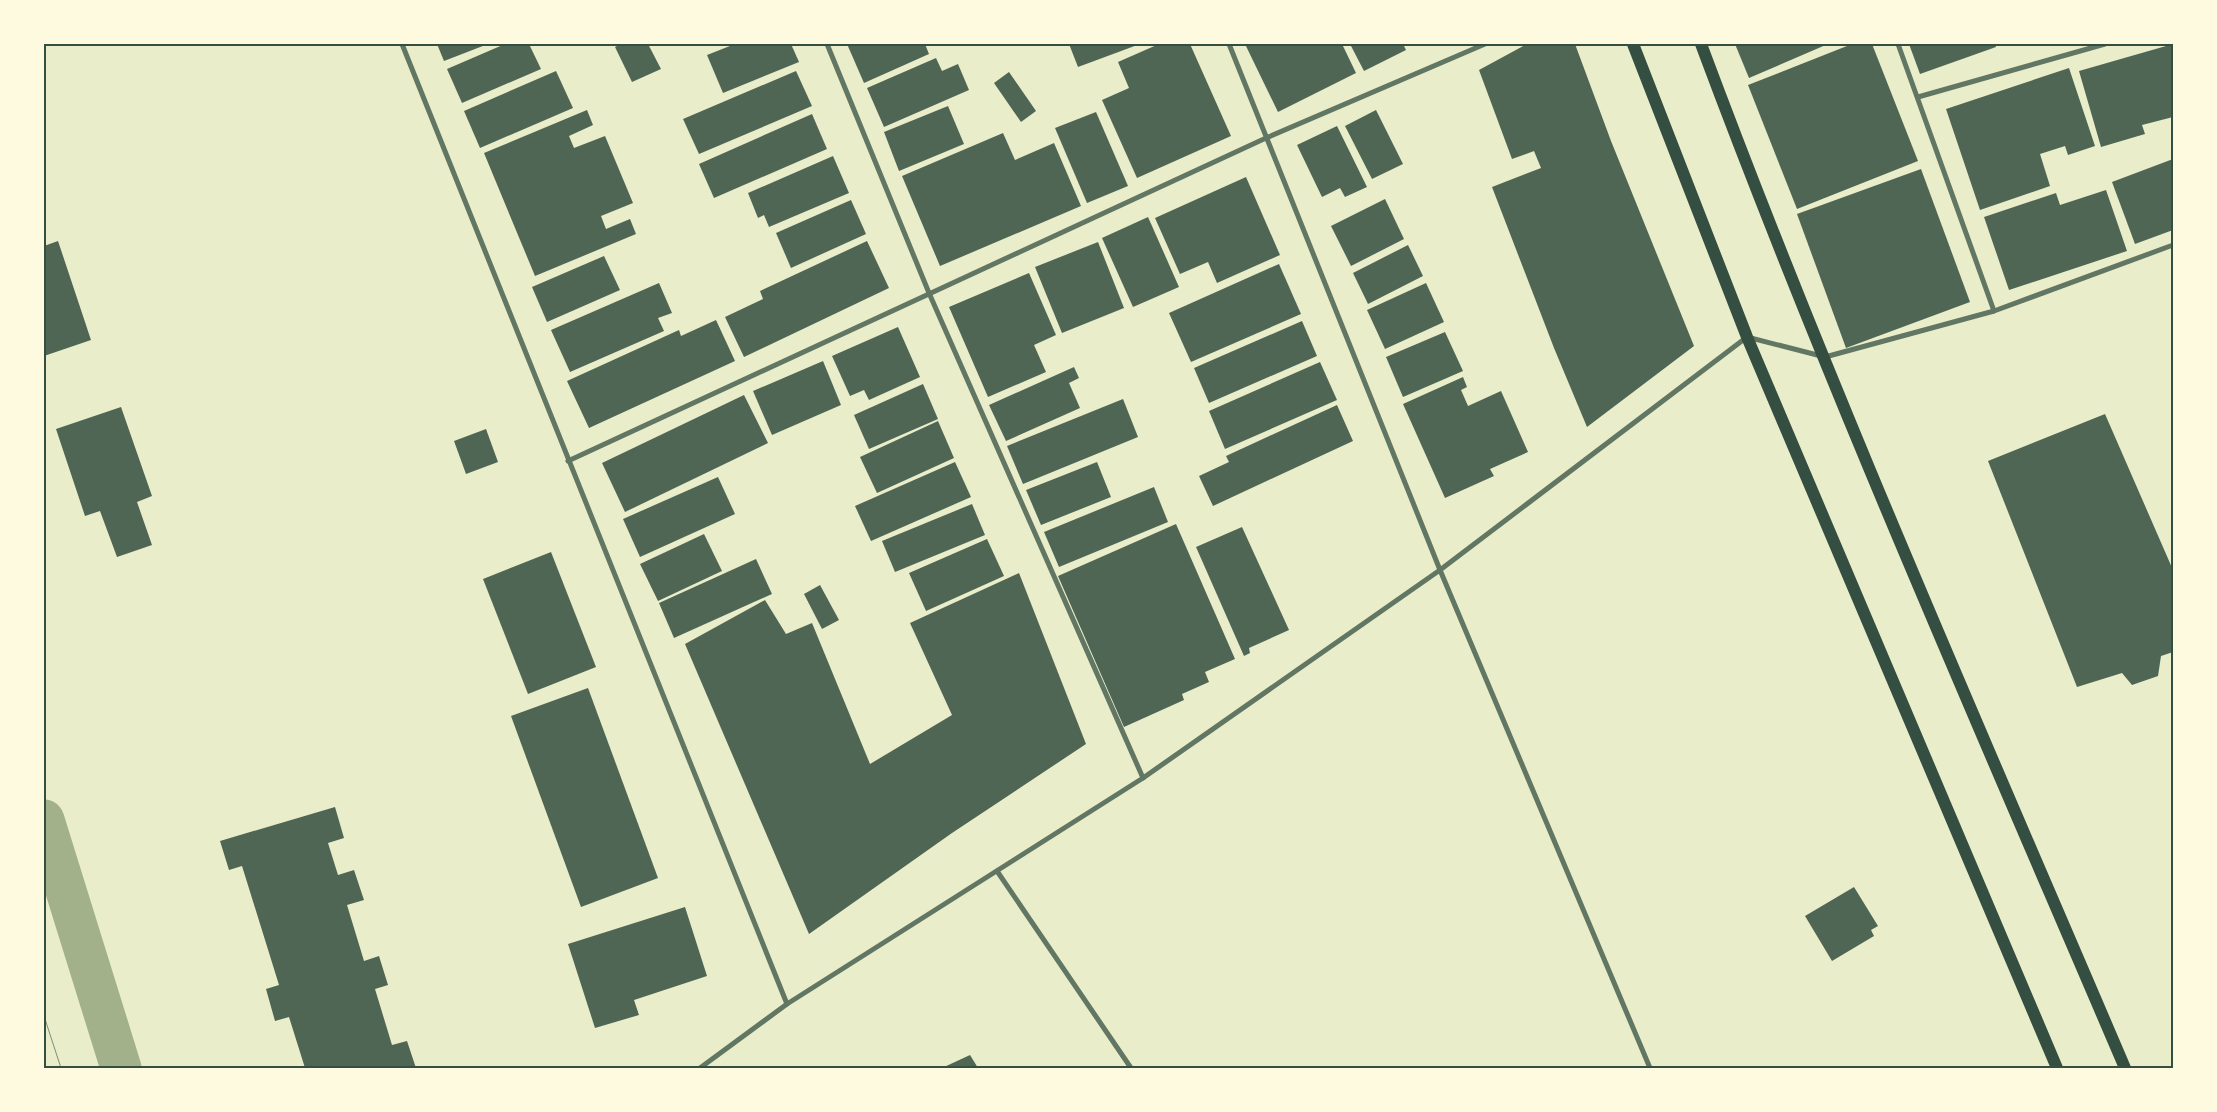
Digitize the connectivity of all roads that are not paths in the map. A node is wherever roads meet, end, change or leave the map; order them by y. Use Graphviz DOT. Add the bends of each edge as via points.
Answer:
graph roads {
  1 [pos="402,44"];
  2 [pos="827,44"];
  3 [pos="1229,44"];
  4 [pos="1485,44"];
  5 [pos="1633,44"];
  6 [pos="1702,44"];
  7 [pos="1898,44"];
  8 [pos="2105,44"];
  9 [pos="1918,97"];
  10 [pos="1266,138"];
  11 [pos="2173,245"];
  12 [pos="929,293"];
  13 [pos="1994,311"];
  14 [pos="1747,337"];
  15 [pos="1825,357"];
  16 [pos="568,461"];
  17 [pos="1440,570"];
  18 [pos="1143,778"];
  19 [pos="997,871"];
  20 [pos="787,1004"];
  21 [pos="700,1068"];
  22 [pos="1131,1068"];
  23 [pos="1650,1068"];
  24 [pos="2057,1068"];
  25 [pos="2125,1068"];
  1 -- 16 [label="street"];
  2 -- 12 [label="street"];
  3 -- 10 [label="street"];
  4 -- 10 [label="street"];
  5 -- 14 [label="main road"];
  6 -- 15 [label="main road" via="1742,154"];
  7 -- 9 [label="street"];
  8 -- 9 [label="street"];
  9 -- 13 [label="street"];
  10 -- 12 [label="street"];
  10 -- 17 [label="street"];
  11 -- 13 [label="street"];
  12 -- 16 [label="street"];
  12 -- 18 [label="street"];
  13 -- 15 [label="street"];
  14 -- 15 [label="street"];
  14 -- 17 [label="street"];
  14 -- 24 [label="main road"];
  15 -- 25 [label="main road" via="1956,675"];
  16 -- 20 [label="street"];
  17 -- 18 [label="street"];
  17 -- 23 [label="street"];
  18 -- 19 [label="street"];
  19 -- 20 [label="street"];
  19 -- 22 [label="street"];
  20 -- 21 [label="street"];
}
